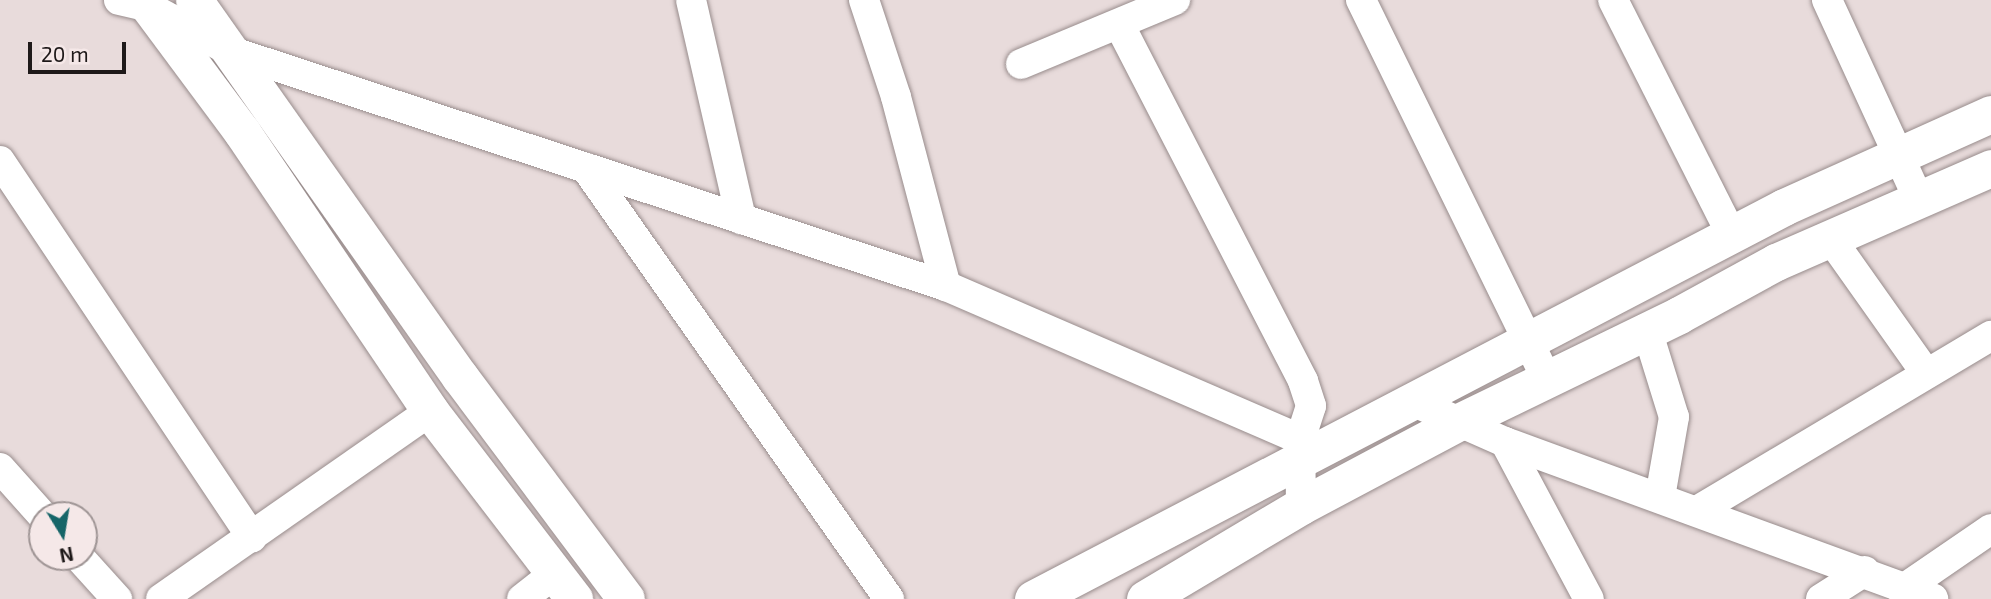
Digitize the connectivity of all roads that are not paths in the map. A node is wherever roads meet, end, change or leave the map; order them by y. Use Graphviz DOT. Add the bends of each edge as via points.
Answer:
graph roads {
  1 [pos="194,0"];
  2 [pos="691,0"];
  3 [pos="863,0"];
  4 [pos="1174,0"];
  5 [pos="1361,0"];
  6 [pos="1613,0"];
  7 [pos="1827,0"];
  8 [pos="138,3"];
  9 [pos="1120,26"];
  10 [pos="230,51"];
  11 [pos="1020,64"];
  12 [pos="1991,114"];
  13 [pos="1895,155"];
  14 [pos="0,161"];
  15 [pos="586,168"];
  16 [pos="1991,169"];
  17 [pos="1920,202"];
  18 [pos="741,219"];
  19 [pos="1731,234"];
  20 [pos="1831,239"];
  21 [pos="946,286"];
  22 [pos="1647,330"];
  23 [pos="1991,336"];
  24 [pos="1527,341"];
  25 [pos="1926,373"];
  26 [pos="1546,378"];
  27 [pos="1412,401"];
  28 [pos="430,411"];
  29 [pos="1459,422"];
  30 [pos="1505,442"];
  31 [pos="1300,449"];
  32 [pos="0,468"];
  33 [pos="1660,497"];
  34 [pos="29,501"];
  35 [pos="1301,506"];
  36 [pos="1698,511"];
  37 [pos="1991,529"];
  38 [pos="252,538"];
  39 [pos="92,571"];
  40 [pos="1865,571"];
  41 [pos="565,586"];
  42 [pos="1905,594"];
  43 [pos="117,599"];
  44 [pos="161,599"];
  45 [pos="522,599"];
  46 [pos="626,599"];
  47 [pos="889,599"];
  48 [pos="1033,599"];
  49 [pos="1145,599"];
  50 [pos="1589,599"];
  51 [pos="1821,599"];
  52 [pos="1933,599"];
  1 -- 10 [label="street"];
  2 -- 18 [label="street"];
  3 -- 21 [label="street" via="896,97"];
  4 -- 9 [label="street"];
  5 -- 24 [label="street"];
  6 -- 19 [label="street"];
  7 -- 13 [label="street"];
  8 -- 10 [label="street"];
  8 -- 28 [label="street" via="242,132"];
  9 -- 11 [label="street"];
  9 -- 31 [label="street" via="1303,381 1311,406"];
  10 -- 15 [label="street"];
  10 -- 46 [label="street" via="460,377"];
  12 -- 13 [label="street"];
  13 -- 17 [label="street"];
  13 -- 19 [label="street"];
  14 -- 38 [label="street"];
  15 -- 18 [label="street"];
  15 -- 47 [label="street"];
  16 -- 17 [label="street"];
  17 -- 20 [label="street"];
  18 -- 21 [label="street"];
  19 -- 24 [label="street"];
  20 -- 22 [label="street" via="1776,262"];
  20 -- 25 [label="street"];
  21 -- 31 [label="street"];
  22 -- 26 [label="street"];
  22 -- 33 [label="street" via="1674,417"];
  23 -- 25 [label="street"];
  24 -- 26 [label="street"];
  24 -- 27 [label="street"];
  25 -- 36 [label="street"];
  26 -- 29 [label="street"];
  27 -- 29 [label="street"];
  27 -- 31 [label="street"];
  28 -- 38 [label="street"];
  28 -- 41 [label="street"];
  29 -- 30 [label="street"];
  29 -- 35 [label="street"];
  30 -- 33 [label="street"];
  30 -- 50 [label="street"];
  31 -- 35 [label="street"];
  31 -- 48 [label="street"];
  32 -- 34 [label="street"];
  33 -- 36 [label="street"];
  35 -- 49 [label="street"];
  36 -- 40 [label="street"];
  37 -- 42 [label="street"];
  38 -- 44 [label="street"];
  39 -- 43 [label="street"];
  40 -- 42 [label="street"];
  40 -- 51 [label="street"];
  41 -- 45 [label="street"];
  42 -- 52 [label="street"];
}
